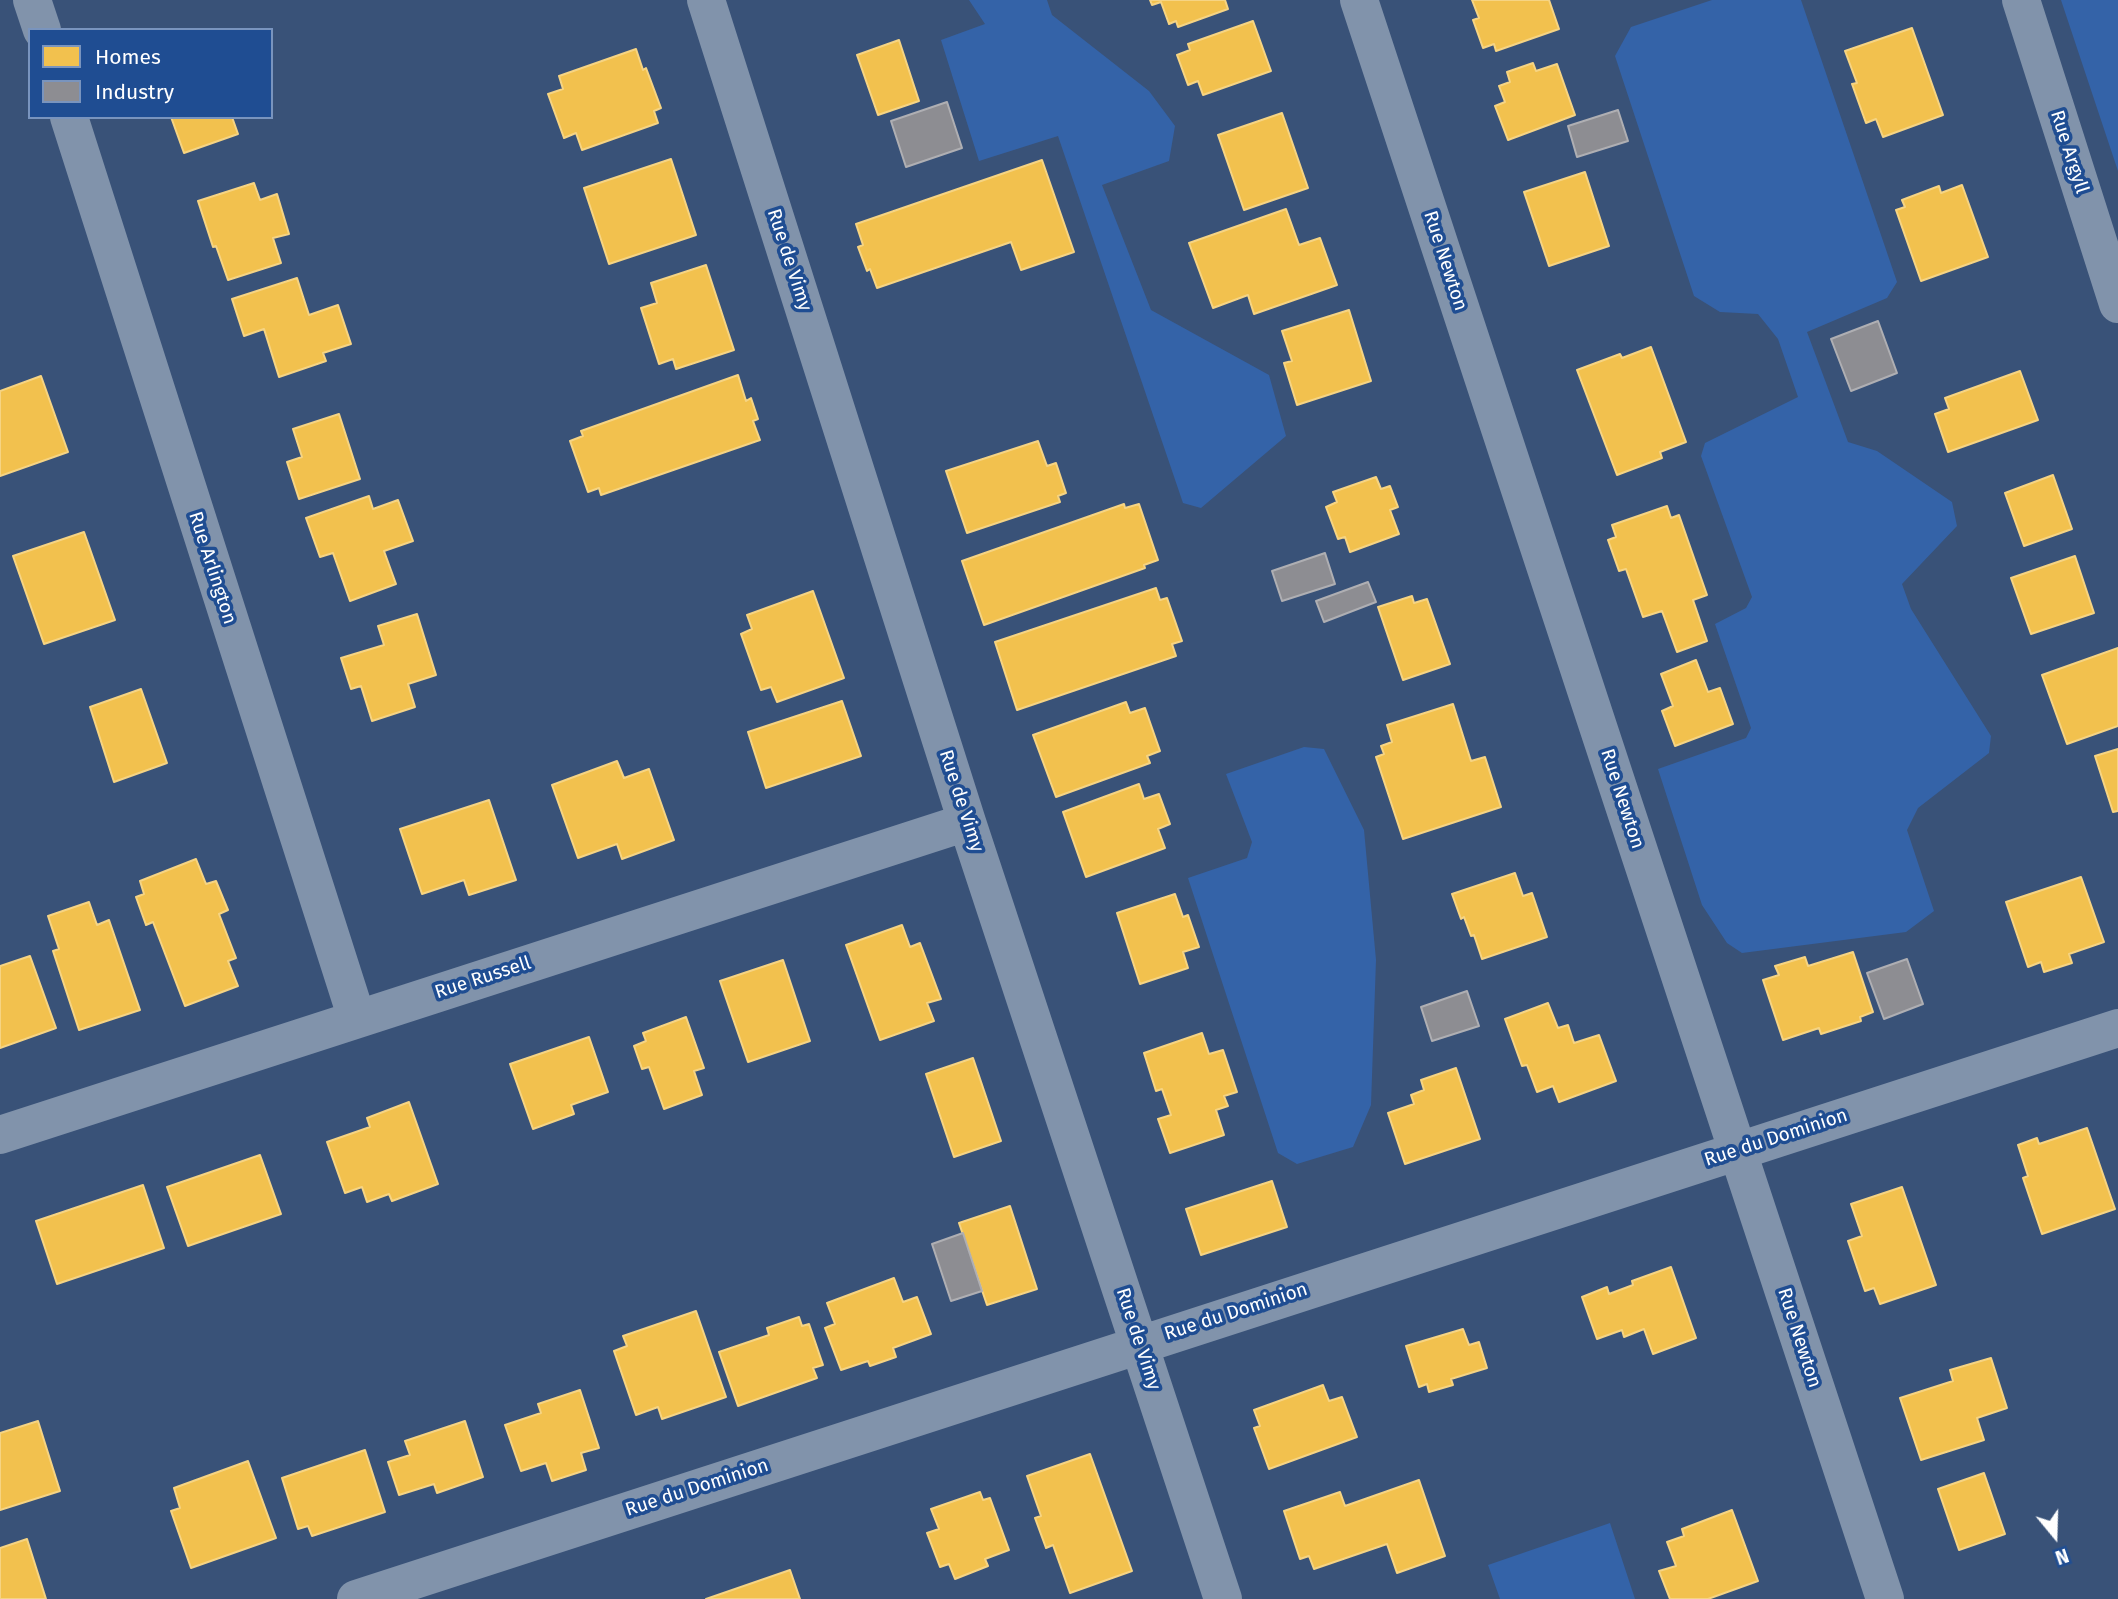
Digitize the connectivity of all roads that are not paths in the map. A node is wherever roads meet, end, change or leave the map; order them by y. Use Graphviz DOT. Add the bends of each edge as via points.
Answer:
graph roads {
  1 [pos="32,0"];
  2 [pos="706,0"];
  3 [pos="1359,0"];
  4 [pos="2021,0"];
  5 [pos="41,28"];
  6 [pos="70,119"];
  7 [pos="2118,304"];
  8 [pos="967,822"];
  9 [pos="357,1018"];
  10 [pos="2118,1028"];
  11 [pos="0,1135"];
  12 [pos="1737,1150"];
  13 [pos="1139,1343"];
  14 [pos="356,1599"];
  15 [pos="1223,1599"];
  16 [pos="1885,1599"];
  1 -- 5 [label="street"];
  2 -- 8 [label="street, Rue de Vimy"];
  3 -- 12 [label="street, Rue Newton"];
  4 -- 7 [label="street, Rue Argyll"];
  6 -- 9 [label="street, Rue Arlington"];
  8 -- 9 [label="street, Rue Russell"];
  8 -- 13 [label="street, Rue de Vimy"];
  9 -- 11 [label="street, Rue Russell"];
  10 -- 12 [label="street, Rue du Dominion"];
  12 -- 13 [label="street, Rue du Dominion"];
  12 -- 16 [label="street, Rue Newton"];
  13 -- 14 [label="street, Rue du Dominion"];
  13 -- 15 [label="street, Rue de Vimy"];
}
